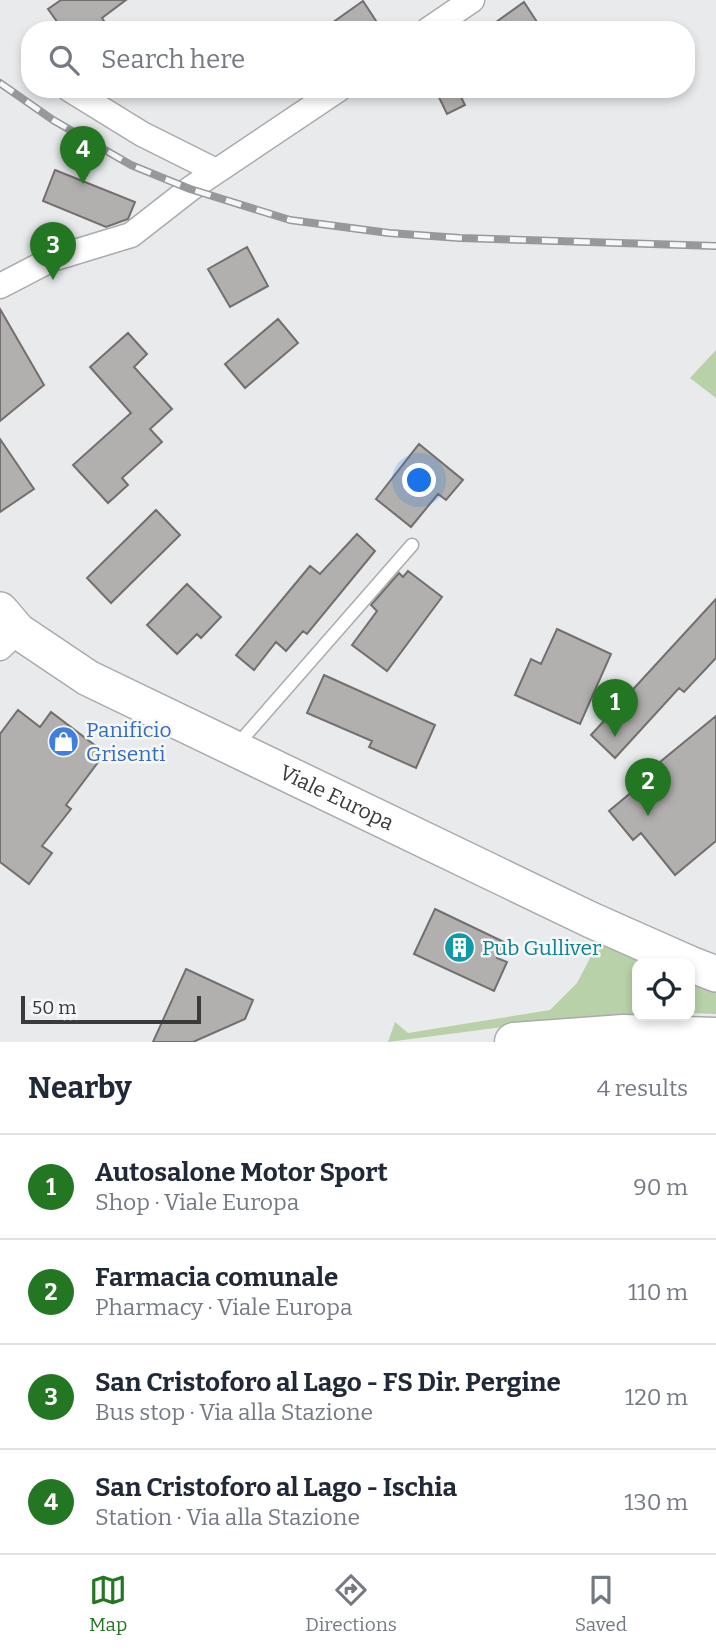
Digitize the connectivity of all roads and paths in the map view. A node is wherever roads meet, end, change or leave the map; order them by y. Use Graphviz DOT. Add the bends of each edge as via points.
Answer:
graph roads {
  1 [pos="472,0"];
  2 [pos="441,21"];
  3 [pos="84,98"];
  4 [pos="326,98"];
  5 [pos="216,171"];
  6 [pos="0,286"];
  7 [pos="412,545"];
  8 [pos="6,630"];
  9 [pos="234,748"];
  10 [pos="676,958"];
  11 [pos="695,966"];
  12 [pos="716,974"];
  13 [pos="716,1037"];
  14 [pos="514,1042"];
  1 -- 2 [label="street"];
  3 -- 5 [label="street"];
  4 -- 5 [label="street"];
  5 -- 6 [label="street" via="131,235 52,259"];
  7 -- 9 [label="lane"];
  8 -- 9 [label="main road, Viale Europa" via="88,678"];
  9 -- 10 [label="main road, Viale Europa"];
  11 -- 12 [label="main road, Viale Europa"];
  13 -- 14 [label="highway" via="623,1034"];
}
